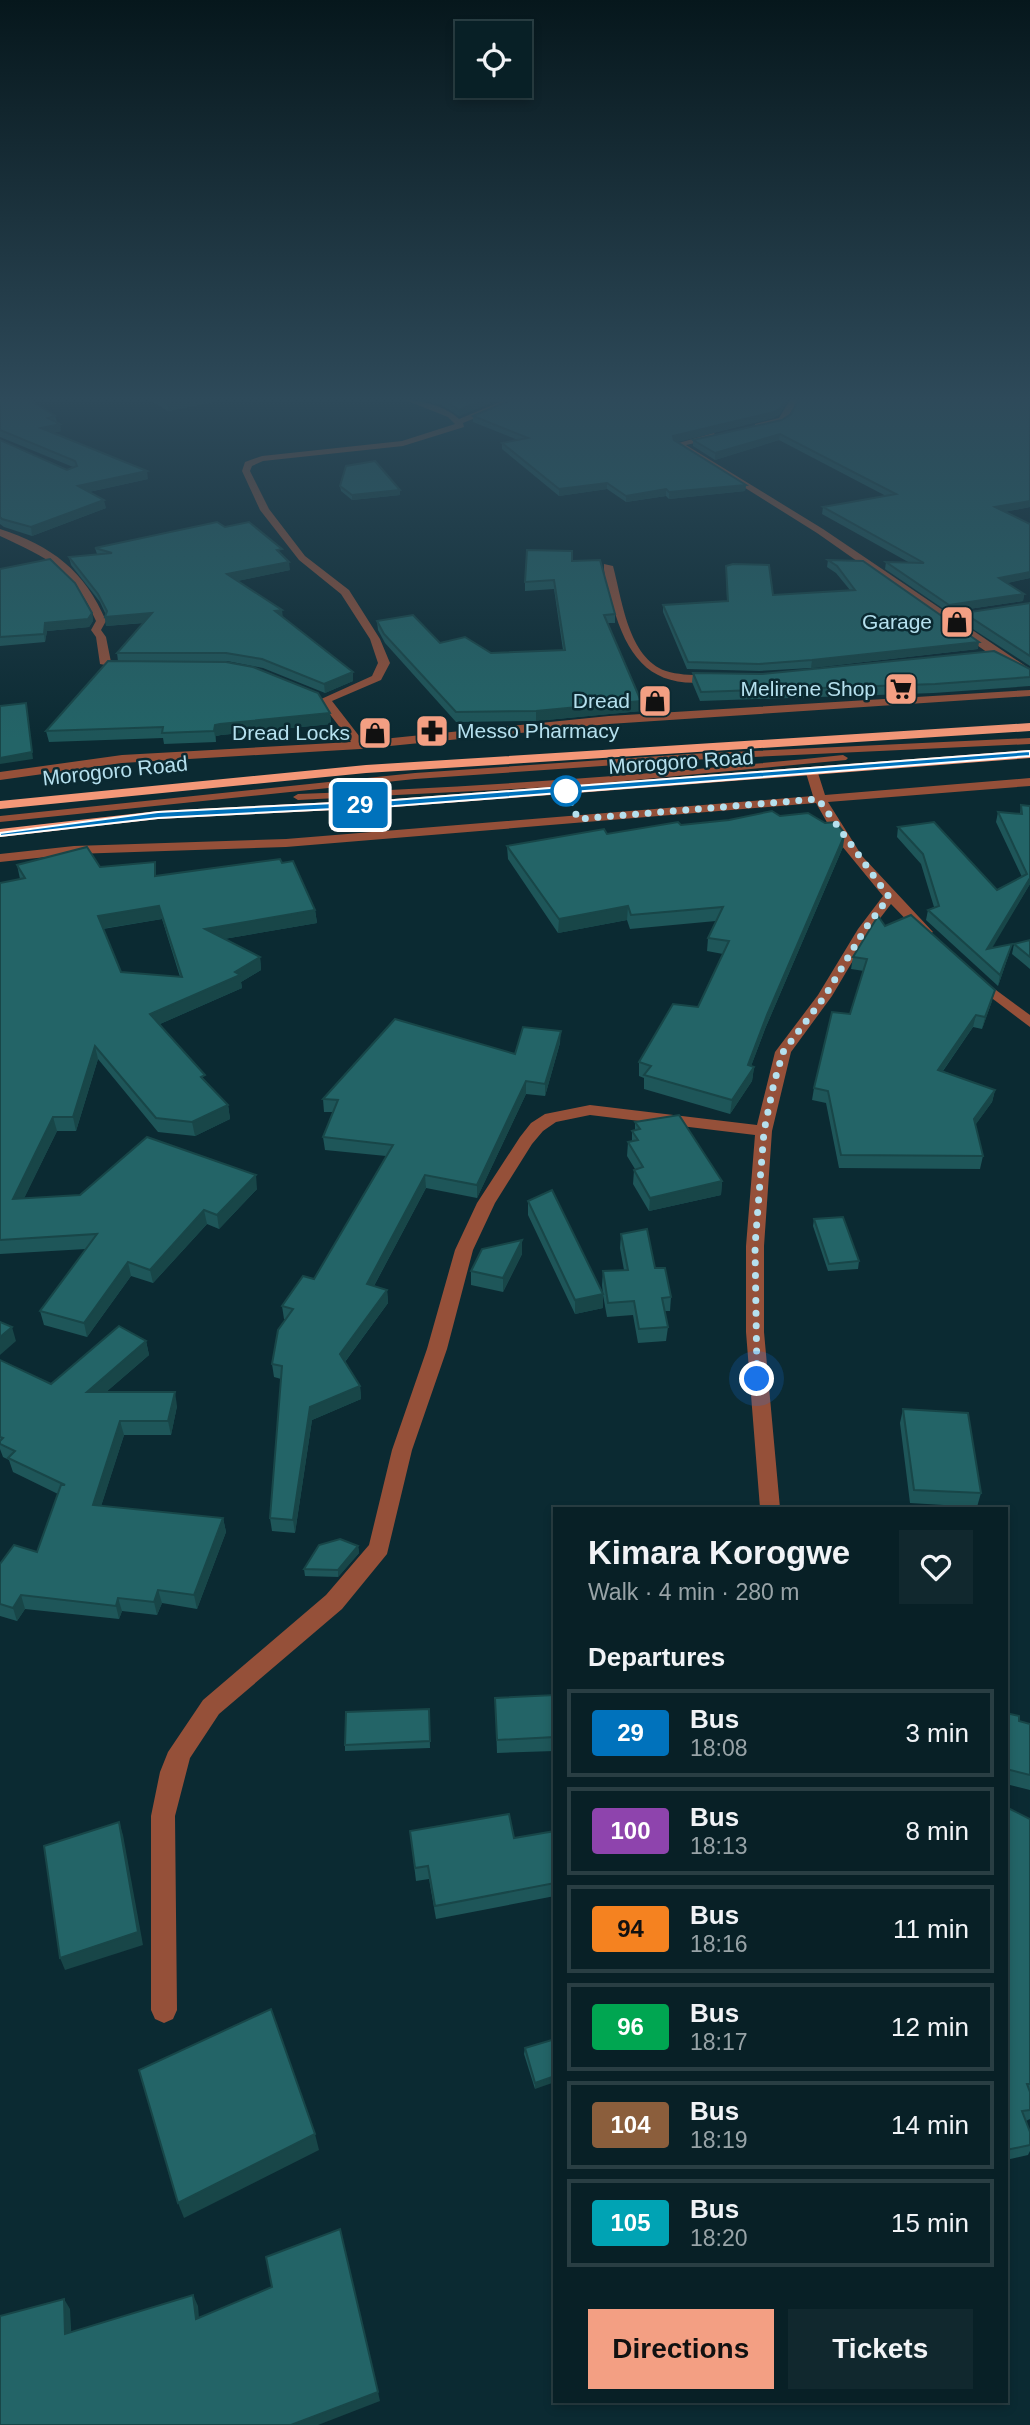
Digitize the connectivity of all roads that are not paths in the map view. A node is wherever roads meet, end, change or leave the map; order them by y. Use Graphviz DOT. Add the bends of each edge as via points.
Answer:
graph roads {
  1 [pos="267,513"];
  2 [pos="793,513"];
  3 [pos="0,532"];
  4 [pos="608,566"];
  5 [pos="995,653"];
  6 [pos="981,655"];
  7 [pos="141,667"];
  8 [pos="1030,674"];
  9 [pos="734,678"];
  10 [pos="1030,693"];
  11 [pos="309,695"];
  12 [pos="325,701"];
  13 [pos="1030,727"];
  14 [pos="1030,741"];
  15 [pos="359,745"];
  16 [pos="945,747"];
  17 [pos="1030,754"];
  18 [pos="812,773"];
  19 [pos="0,776"];
  20 [pos="1030,782"];
  21 [pos="818,799"];
  22 [pos="169,801"];
  23 [pos="0,805"];
  24 [pos="0,818"];
  25 [pos="0,833"];
  26 [pos="0,858"];
  27 [pos="889,897"];
  28 [pos="937,942"];
  29 [pos="966,969"];
  30 [pos="1030,1022"];
  31 [pos="764,1131"];
  32 [pos="770,1507"];
  33 [pos="164,2010"];
  1 -- 12 [label="street" via="302,558 345,592 375,639 384,663 377,678"];
  2 -- 5 [label="street" via="953,617"];
  3 -- 7 [label="street" via="33,545 72,570 97,609 101,621 96,631 106,664"];
  4 -- 9 [label="street" via="627,632 652,668 687,678"];
  5 -- 6 [label="street"];
  5 -- 8 [label="street"];
  10 -- 15 [label="street" via="609,720"];
  11 -- 12 [label="street"];
  12 -- 15 [label="street"];
  13 -- 23 [label="highway, Morogoro Road" via="366,769"];
  14 -- 16 [label="lane, Morogoro Road"];
  15 -- 19 [label="street" via="132,758"];
  16 -- 22 [label="lane, Morogoro Road" via="689,757 415,776"];
  16 -- 22 [label="lane, Morogoro Road" via="703,774 421,793"];
  17 -- 18 [label="highway, Morogoro Road"];
  18 -- 21 [label="street"];
  18 -- 25 [label="highway, Morogoro Road" via="158,815"];
  20 -- 21 [label="street"];
  21 -- 26 [label="street" via="286,843 74,850"];
  21 -- 27 [label="street"];
  22 -- 24 [label="lane, Morogoro Road"];
  27 -- 28 [label="street"];
  27 -- 31 [label="street" via="783,1052"];
  29 -- 30 [label="street"];
  31 -- 32 [label="street" via="755,1246 755,1332"];
  31 -- 33 [label="street" via="590,1110 551,1118 526,1141 486,1203 464,1250 437,1349 402,1450 379,1548 334,1602 211,1707 180,1752 163,1816"];
}
